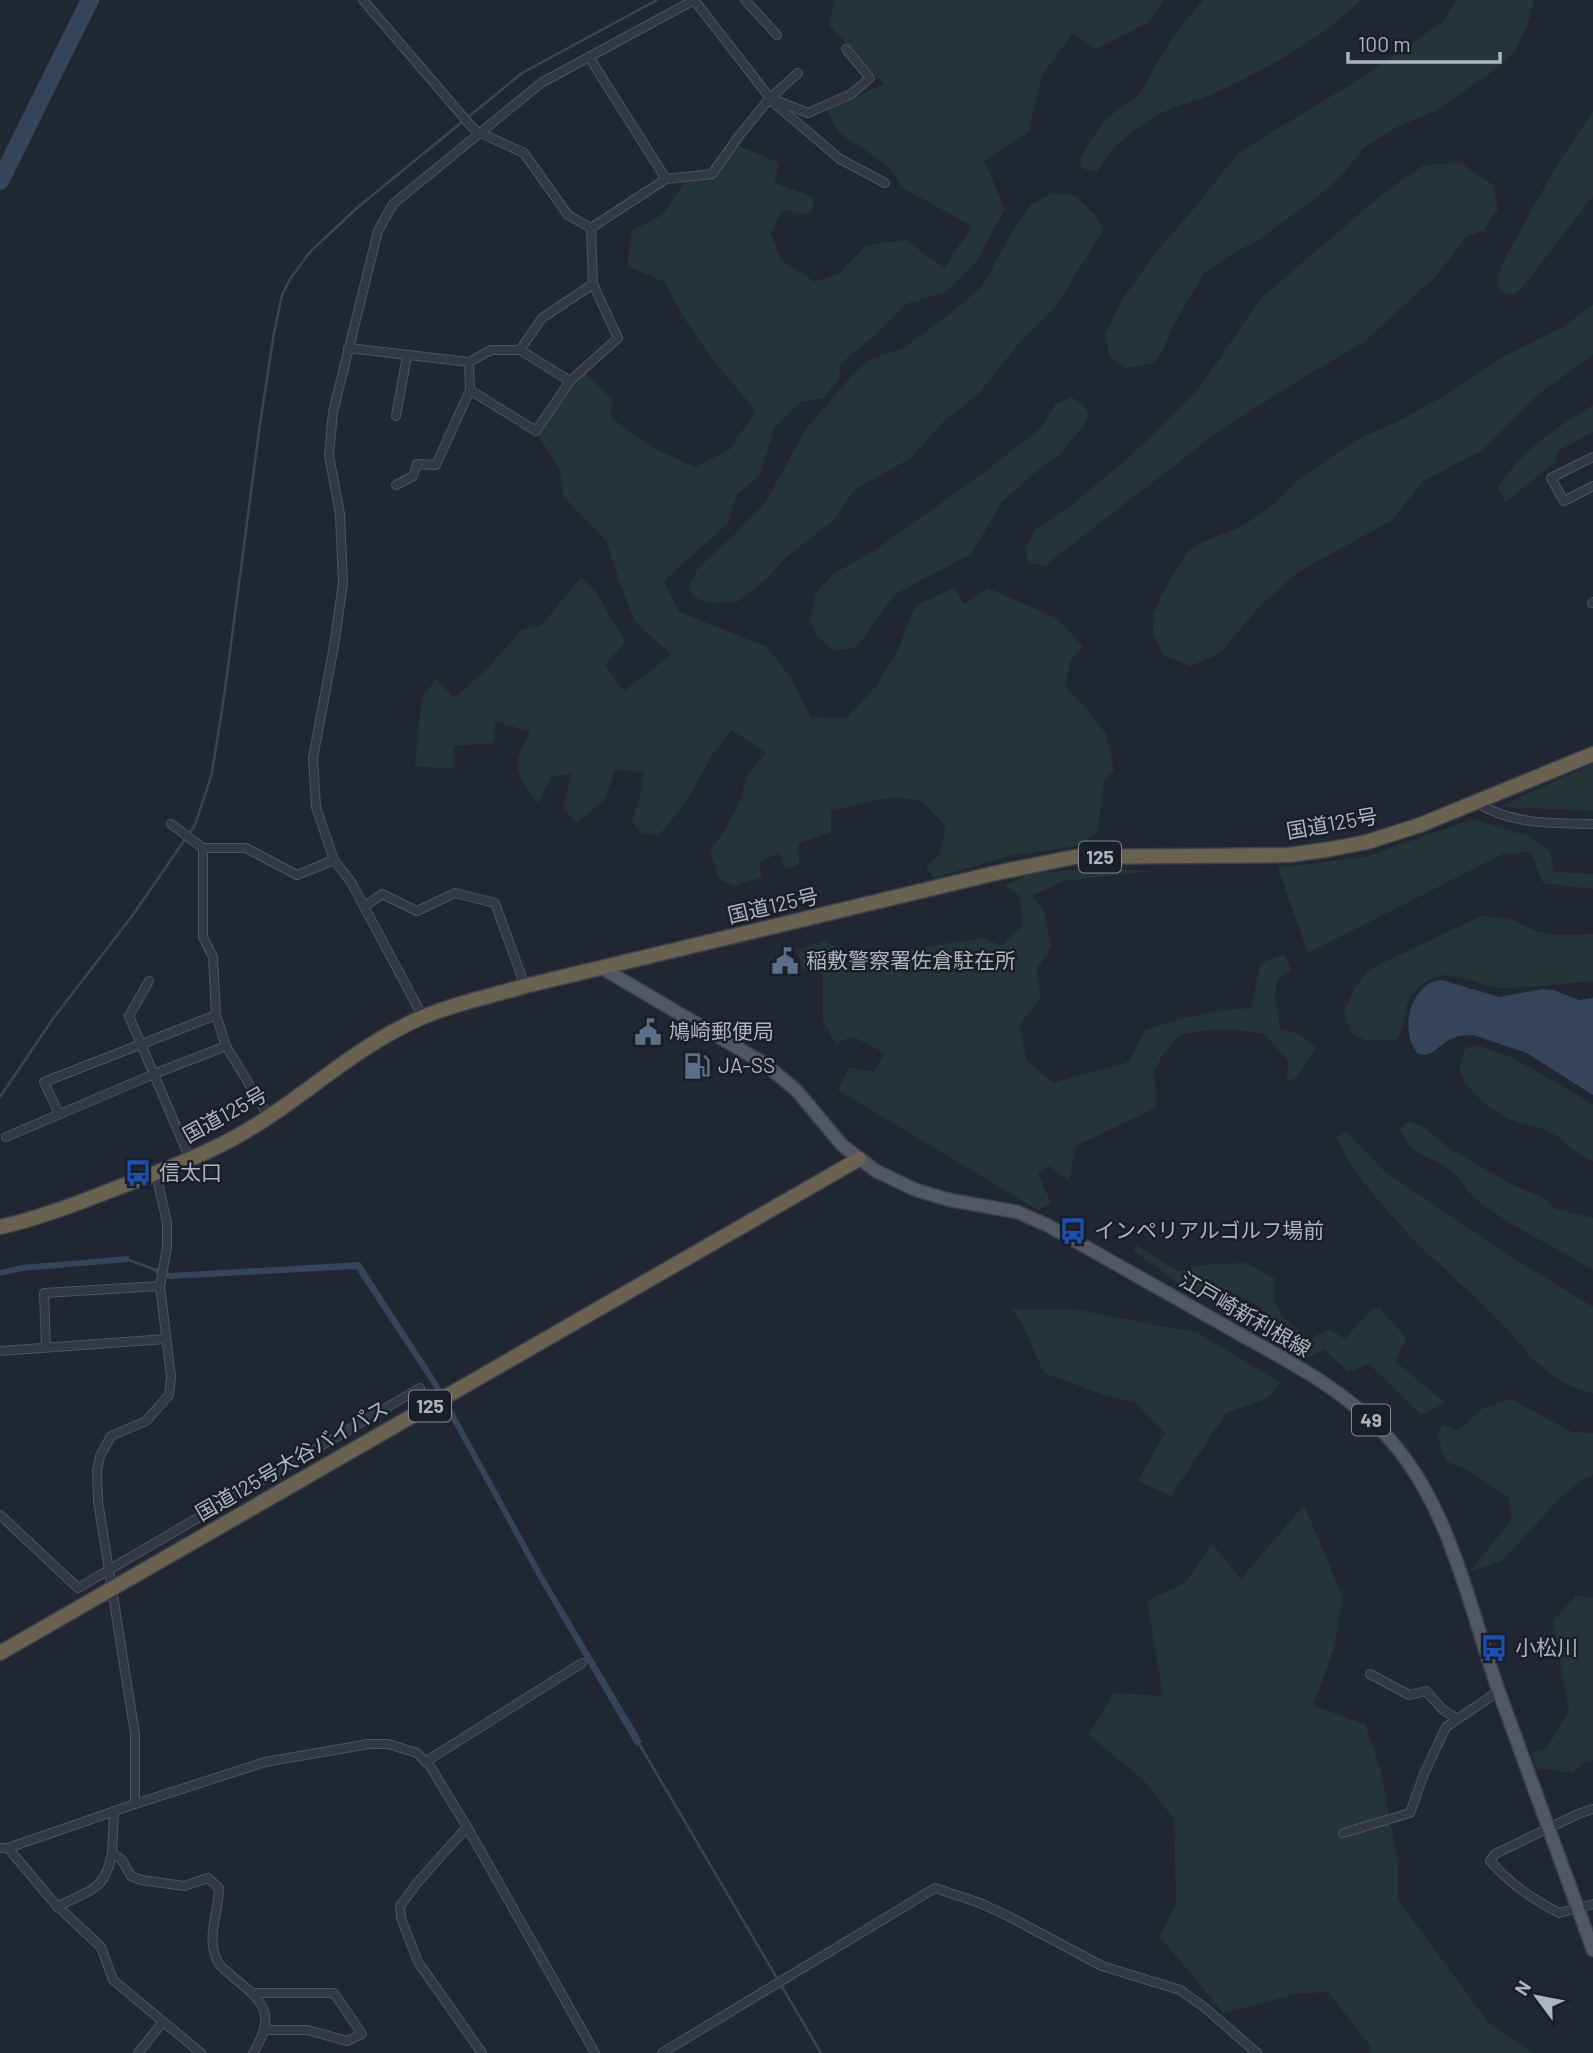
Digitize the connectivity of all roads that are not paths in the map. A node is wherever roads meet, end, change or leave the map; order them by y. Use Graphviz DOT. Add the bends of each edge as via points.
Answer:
graph roads {
  1 [pos="363,0"];
  2 [pos="694,0"];
  3 [pos="745,0"];
  4 [pos="777,35"];
  5 [pos="846,49"];
  6 [pos="589,57"];
  7 [pos="798,73"];
  8 [pos="770,98"];
  9 [pos="475,129"];
  10 [pos="666,179"];
  11 [pos="885,183"];
  12 [pos="591,228"];
  13 [pos="593,284"];
  14 [pos="348,348"];
  15 [pos="520,350"];
  16 [pos="407,356"];
  17 [pos="469,362"];
  18 [pos="570,381"];
  19 [pos="470,390"];
  20 [pos="396,416"];
  21 [pos="1593,457"];
  22 [pos="396,485"];
  23 [pos="1593,486"];
  24 [pos="1593,754"];
  25 [pos="1476,802"];
  26 [pos="171,824"];
  27 [pos="1593,824"];
  28 [pos="203,848"];
  29 [pos="334,860"];
  30 [pos="364,907"];
  31 [pos="601,968"];
  32 [pos="149,981"];
  33 [pos="525,986"];
  34 [pos="216,1015"];
  35 [pos="423,1017"];
  36 [pos="141,1043"];
  37 [pos="226,1046"];
  38 [pos="153,1074"];
  39 [pos="59,1114"];
  40 [pos="269,1117"];
  41 [pos="6,1137"];
  42 [pos="190,1159"];
  43 [pos="859,1159"];
  44 [pos="156,1173"];
  45 [pos="0,1227"];
  46 [pos="160,1286"];
  47 [pos="166,1339"];
  48 [pos="46,1346"];
  49 [pos="0,1351"];
  50 [pos="420,1388"];
  51 [pos="0,1515"];
  52 [pos="110,1569"];
  53 [pos="113,1588"];
  54 [pos="0,1653"];
  55 [pos="582,1663"];
  56 [pos="1370,1674"];
  57 [pos="1499,1691"];
  58 [pos="1456,1718"];
  59 [pos="425,1762"];
  60 [pos="135,1804"];
  61 [pos="1593,1809"];
  62 [pos="114,1811"];
  63 [pos="467,1827"];
  64 [pos="1550,1827"];
  65 [pos="1343,1833"];
  66 [pos="4,1848"];
  67 [pos="112,1853"];
  68 [pos="1593,1904"];
  69 [pos="58,1907"];
  70 [pos="1578,1909"];
  71 [pos="1593,1950"];
  72 [pos="253,1993"];
  73 [pos="163,2022"];
  74 [pos="264,2030"];
  75 [pos="138,2053"];
  76 [pos="201,2053"];
  77 [pos="253,2053"];
  78 [pos="482,2053"];
  79 [pos="595,2053"];
  80 [pos="663,2053"];
  81 [pos="1257,2053"];
  1 -- 9 [label="street"];
  2 -- 6 [label="street"];
  2 -- 8 [label="street"];
  3 -- 4 [label="street"];
  5 -- 8 [label="street" via="870,78 851,94 808,113"];
  6 -- 9 [label="street" via="541,83"];
  6 -- 10 [label="street"];
  7 -- 8 [label="street"];
  8 -- 10 [label="street" via="712,174"];
  8 -- 11 [label="street" via="840,159"];
  9 -- 12 [label="street" via="524,153 568,215"];
  9 -- 14 [label="street" via="393,204 378,231"];
  10 -- 12 [label="street"];
  12 -- 13 [label="street"];
  13 -- 15 [label="street" via="542,318"];
  13 -- 18 [label="street" via="618,338"];
  14 -- 16 [label="street"];
  14 -- 29 [label="street" via="333,412 329,455 340,514 343,583 313,758 316,807"];
  15 -- 17 [label="street" via="491,350"];
  15 -- 18 [label="street"];
  16 -- 17 [label="street"];
  16 -- 20 [label="street"];
  17 -- 19 [label="street"];
  18 -- 19 [label="street" via="536,431"];
  19 -- 22 [label="street" via="436,465 417,464 413,476"];
  21 -- 23 [label="street" via="1552,478 1564,501"];
  24 -- 25 [label="highway, 国道125号 / 125"];
  25 -- 27 [label="street" via="1510,818"];
  25 -- 31 [label="highway, 国道125号 / 125" via="1390,835 1289,855 1074,858"];
  26 -- 28 [label="street"];
  28 -- 29 [label="street" via="246,848 297,875"];
  28 -- 34 [label="street" via="204,937 213,957"];
  29 -- 30 [label="street"];
  30 -- 33 [label="street" via="382,894 417,911 455,893 495,903"];
  30 -- 35 [label="street"];
  31 -- 33 [label="highway, 国道125号 / 125"];
  31 -- 43 [label="main road, 江戸崎新利根線 / 49" via="765,1063"];
  32 -- 36 [label="street" via="129,1016"];
  33 -- 35 [label="highway, 国道125号 / 125"];
  34 -- 36 [label="street"];
  34 -- 37 [label="street"];
  35 -- 40 [label="highway, 国道125号 / 125" via="369,1047"];
  36 -- 38 [label="street"];
  36 -- 39 [label="street" via="44,1082"];
  37 -- 38 [label="street"];
  37 -- 40 [label="street"];
  38 -- 39 [label="street"];
  38 -- 42 [label="street"];
  39 -- 41 [label="street"];
  40 -- 42 [label="highway, 国道125号 / 125"];
  42 -- 44 [label="highway, 国道125号 / 125"];
  43 -- 53 [label="highway, 国道125号大谷バイパス / 125"];
  43 -- 57 [label="main road, 江戸崎新利根線 / 49" via="916,1190 1017,1212 1047,1225 1347,1399 1397,1447 1423,1486 1462,1578"];
  44 -- 45 [label="highway, 国道125号 / 125"];
  44 -- 46 [label="street" via="167,1223"];
  46 -- 47 [label="street"];
  46 -- 48 [label="street" via="44,1293"];
  47 -- 48 [label="street"];
  47 -- 52 [label="street" via="169,1395 146,1421 111,1436 100,1455 98,1501"];
  48 -- 49 [label="street"];
  50 -- 52 [label="street"];
  51 -- 52 [label="street" via="78,1588"];
  52 -- 53 [label="street"];
  53 -- 54 [label="highway, 国道125号大谷バイパス / 125"];
  53 -- 60 [label="street" via="135,1734"];
  55 -- 59 [label="street"];
  56 -- 58 [label="street" via="1409,1695 1426,1690"];
  57 -- 58 [label="street"];
  57 -- 64 [label="main road, 江戸崎新利根線 / 49"];
  58 -- 65 [label="street" via="1446,1727 1410,1813"];
  59 -- 60 [label="street" via="417,1753 388,1744 369,1744 265,1762"];
  59 -- 63 [label="street"];
  60 -- 62 [label="street"];
  61 -- 64 [label="street"];
  62 -- 66 [label="street"];
  62 -- 67 [label="street"];
  63 -- 78 [label="street" via="400,1906 418,1962"];
  63 -- 79 [label="street"];
  64 -- 70 [label="main road, 江戸崎新利根線 / 49"];
  64 -- 70 [label="street" via="1495,1854 1490,1861 1507,1881 1535,1900 1559,1913"];
  66 -- 69 [label="street"];
  67 -- 69 [label="street" via="101,1885"];
  67 -- 72 [label="street" via="131,1876 141,1880 184,1886 208,1878 219,1888 211,1942 218,1964"];
  68 -- 70 [label="street"];
  69 -- 73 [label="street" via="101,1947 113,1980"];
  70 -- 71 [label="main road, 江戸崎新利根線 / 49"];
  72 -- 74 [label="street" via="264,2011"];
  72 -- 74 [label="street" via="334,1993 362,2034 347,2040 307,2030"];
  73 -- 75 [label="street"];
  73 -- 76 [label="street"];
  74 -- 77 [label="street"];
  80 -- 81 [label="street" via="939,1888 1009,1916 1102,1966 1180,1990"];
}
